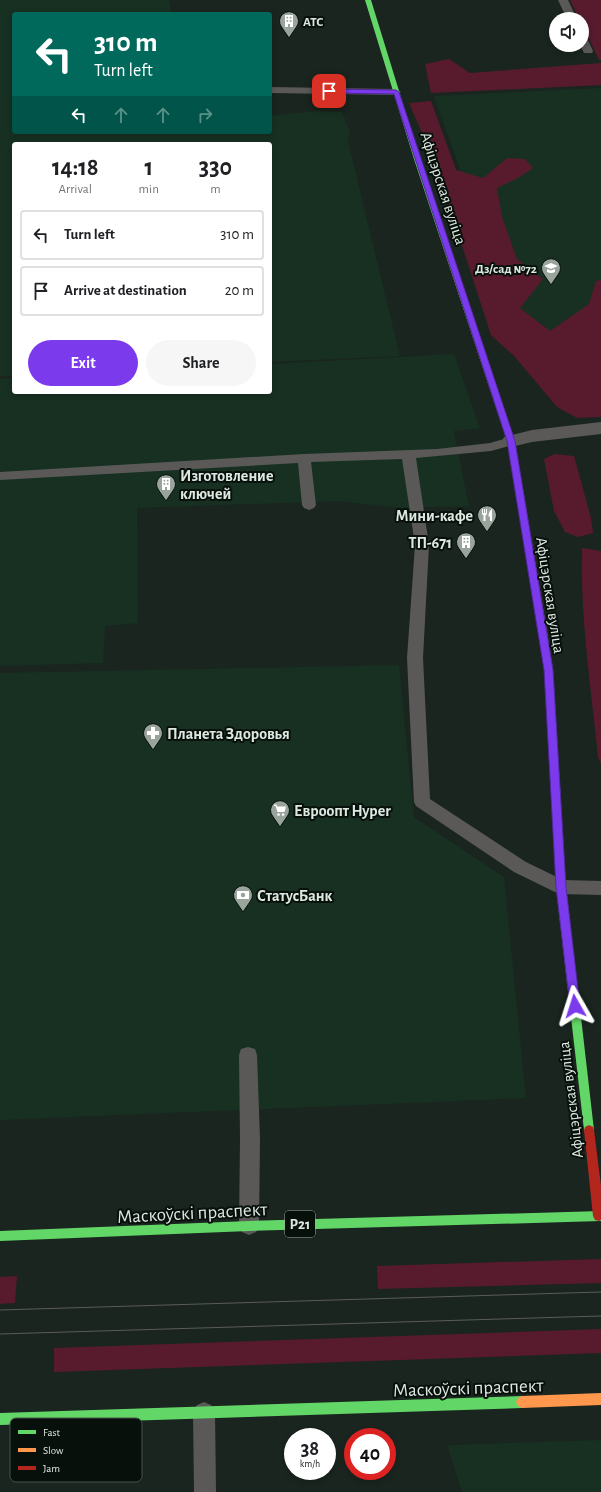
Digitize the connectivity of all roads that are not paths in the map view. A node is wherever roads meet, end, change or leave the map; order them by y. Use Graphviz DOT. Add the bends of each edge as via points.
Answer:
graph roads {
  1 [pos="368,0"];
  2 [pos="563,0"];
  3 [pos="569,12"];
  4 [pos="272,90"];
  5 [pos="396,92"];
  6 [pos="601,428"];
  7 [pos="511,441"];
  8 [pos="408,454"];
  9 [pos="304,458"];
  10 [pos="0,476"];
  11 [pos="309,505"];
  12 [pos="561,887"];
  13 [pos="601,888"];
  14 [pos="248,1055"];
  15 [pos="600,1216"];
  16 [pos="249,1226"];
  17 [pos="0,1236"];
  18 [pos="601,1399"];
  19 [pos="204,1412"];
  20 [pos="29,1418"];
  21 [pos="0,1419"];
  22 [pos="10,1419"];
  23 [pos="205,1492"];
  1 -- 5 [label="street, Афіцэрская вуліца"];
  2 -- 3 [label="lane"];
  4 -- 5 [label="lane"];
  5 -- 7 [label="street, Афіцэрская вуліца"];
  6 -- 7 [label="street"];
  7 -- 8 [label="lane" via="491,447"];
  7 -- 12 [label="street, Афіцэрская вуліца" via="548,670"];
  8 -- 9 [label="lane"];
  8 -- 12 [label="lane" via="422,545 415,658 422,802 520,867"];
  9 -- 10 [label="lane"];
  9 -- 11 [label="lane"];
  12 -- 13 [label="lane"];
  12 -- 15 [label="street, Афіцэрская вуліца"];
  14 -- 16 [label="lane"];
  15 -- 16 [label="street, Маскоўскі праспект / Р21"];
  16 -- 17 [label="street, Маскоўскі праспект / Р21"];
  18 -- 19 [label="street, Маскоўскі праспект"];
  19 -- 20 [label="street, Маскоўскі праспект"];
  19 -- 23 [label="lane"];
  21 -- 22 [label="street, Маскоўскі праспект"];
}
